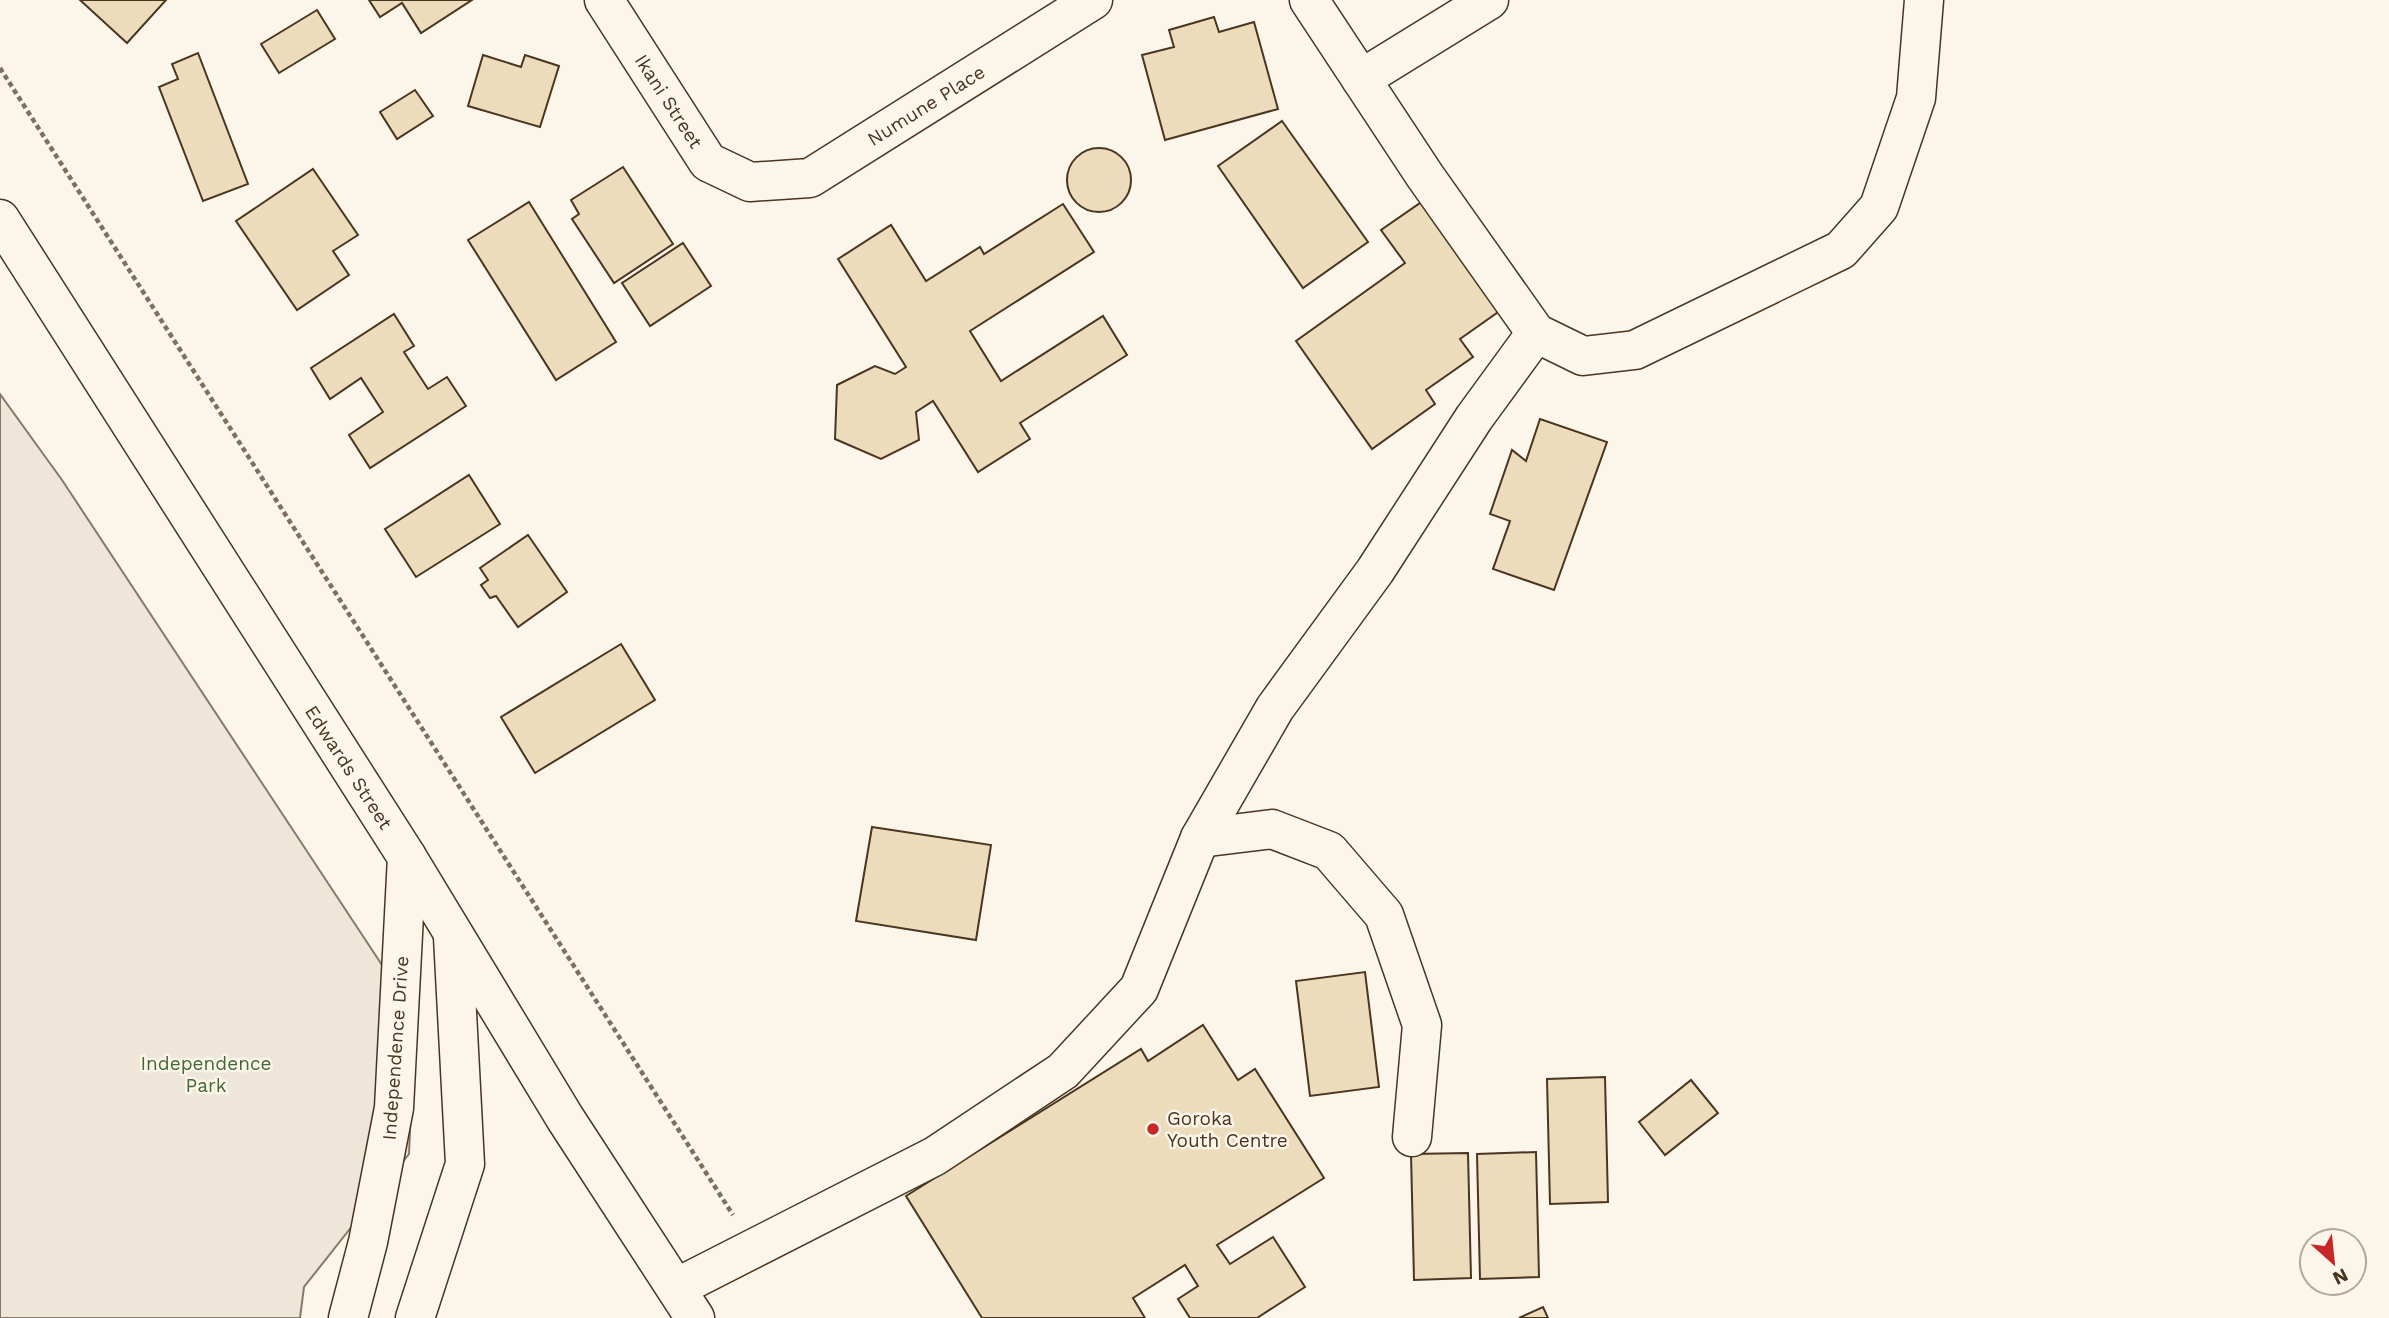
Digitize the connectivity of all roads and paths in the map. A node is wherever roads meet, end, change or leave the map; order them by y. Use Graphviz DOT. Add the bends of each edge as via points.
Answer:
graph roads {
  1 [pos="604,0"];
  2 [pos="1093,0"];
  3 [pos="1309,0"];
  4 [pos="1489,0"];
  5 [pos="1924,0"];
  6 [pos="0,68"];
  7 [pos="1361,79"];
  8 [pos="750,182"];
  9 [pos="0,219"];
  10 [pos="1536,333"];
  11 [pos="1200,838"];
  12 [pos="407,857"];
  13 [pos="453,937"];
  14 [pos="1412,1137"];
  15 [pos="754,1248"];
  16 [pos="685,1303"];
  17 [pos="348,1318"];
  18 [pos="415,1318"];
  1 -- 8 [label="main road, Ikani Street" via="708,162"];
  2 -- 8 [label="main road, Numune Place" via="810,178"];
  3 -- 7 [label="main road"];
  4 -- 7 [label="main road"];
  5 -- 10 [label="main road" via="1916,98 1879,207 1841,250 1635,350 1583,356"];
  6 -- 15 [label="path"];
  7 -- 10 [label="main road"];
  9 -- 12 [label="main road, Edwards Street"];
  10 -- 11 [label="main road" via="1474,418 1375,571 1275,708"];
  11 -- 14 [label="main road" via="1272,829 1329,850 1384,915 1422,1025"];
  11 -- 15 [label="main road" via="1139,989 1063,1071 935,1156"];
  12 -- 13 [label="main road, Edwards Street"];
  12 -- 17 [label="main road, Independence Drive" via="394,1108"];
  13 -- 16 [label="main road, Edwards Street"];
  13 -- 18 [label="main road" via="466,1164"];
  15 -- 16 [label="main road"];
}
